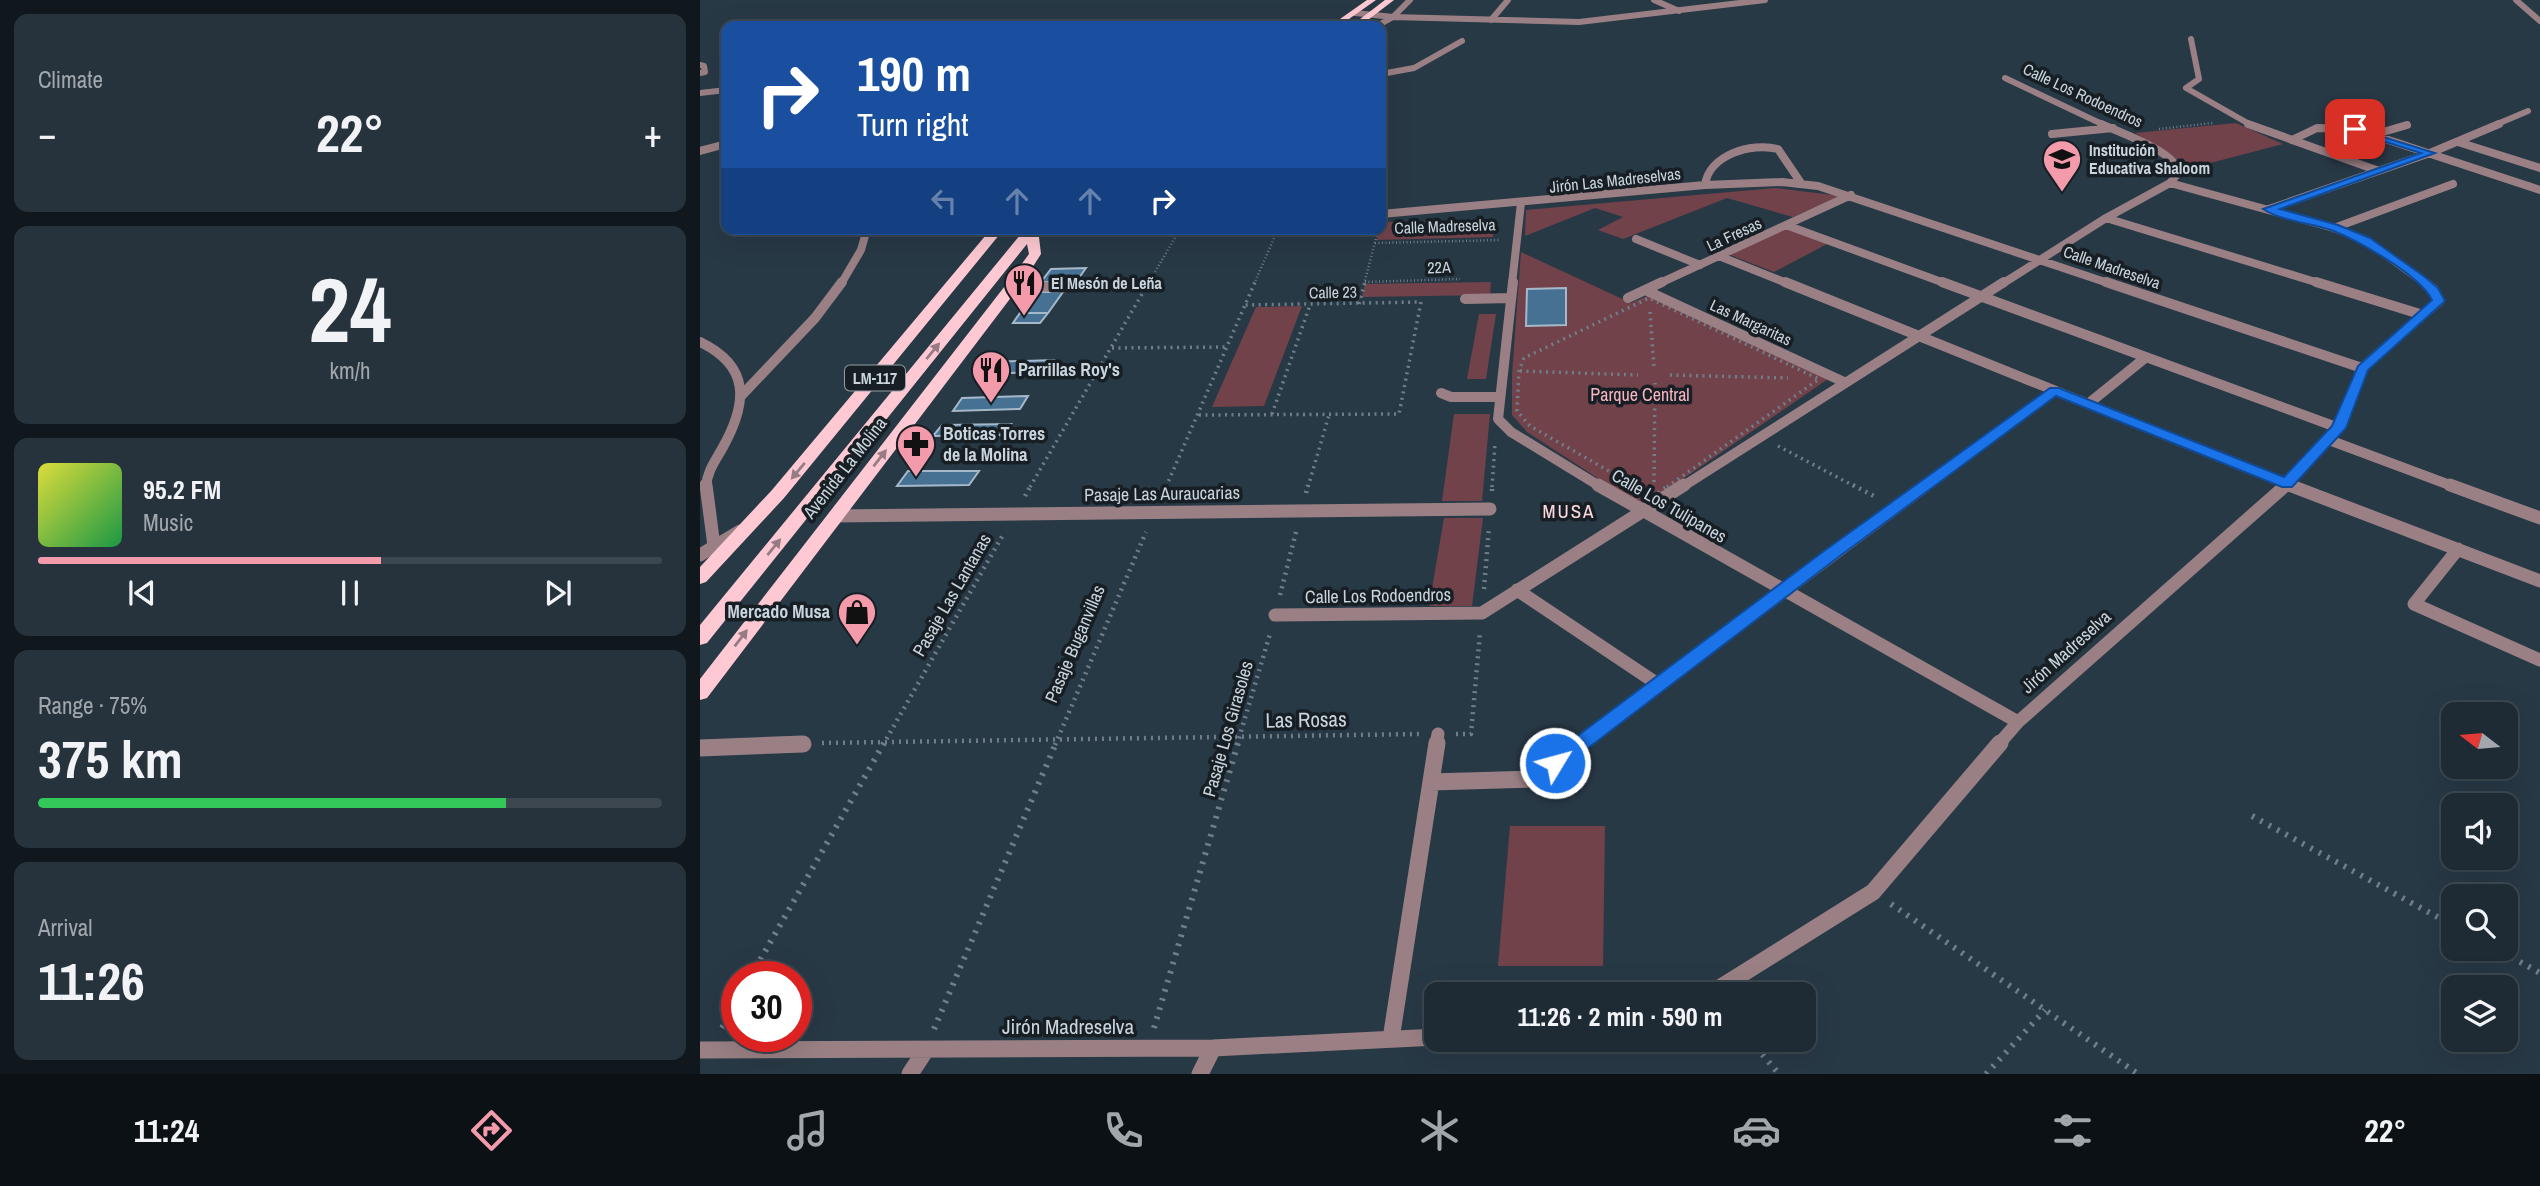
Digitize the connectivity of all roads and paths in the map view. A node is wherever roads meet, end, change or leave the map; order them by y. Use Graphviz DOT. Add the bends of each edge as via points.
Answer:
graph roads {
  1 [pos="1372,0"];
  2 [pos="1390,0"];
  3 [pos="1410,0"];
  4 [pos="1508,0"];
  5 [pos="1654,0"];
  6 [pos="1765,0"];
  7 [pos="2516,0"];
  8 [pos="1680,11"];
  9 [pos="1355,13"];
  10 [pos="1372,16"];
  11 [pos="1392,17"];
  12 [pos="1491,20"];
  13 [pos="1342,21"];
  14 [pos="1363,21"];
  15 [pos="1385,21"];
  16 [pos="2540,21"];
  17 [pos="2191,39"];
  18 [pos="1462,41"];
  19 [pos="700,65"];
  20 [pos="700,73"];
  21 [pos="1386,73"];
  22 [pos="2005,78"];
  23 [pos="721,91"];
  24 [pos="700,93"];
  25 [pos="2528,111"];
  26 [pos="2244,120"];
  27 [pos="2407,125"];
  28 [pos="2114,128"];
  29 [pos="2341,128"];
  30 [pos="2123,132"];
  31 [pos="2052,134"];
  32 [pos="2376,134"];
  33 [pos="2292,140"];
  34 [pos="2458,142"];
  35 [pos="721,145"];
  36 [pos="700,151"];
  37 [pos="2430,153"];
  38 [pos="2540,168"];
  39 [pos="2379,171"];
  40 [pos="1801,183"];
  41 [pos="2170,183"];
  42 [pos="2453,184"];
  43 [pos="1705,185"];
  44 [pos="2539,190"];
  45 [pos="1851,195"];
  46 [pos="1521,203"];
  47 [pos="2269,209"];
  48 [pos="1386,214"];
  49 [pos="2106,218"];
  50 [pos="1786,225"];
  51 [pos="2334,228"];
  52 [pos="866,235"];
  53 [pos="994,235"];
  54 [pos="1027,235"];
  55 [pos="1032,235"];
  56 [pos="1177,235"];
  57 [pos="1275,235"];
  58 [pos="1377,235"];
  59 [pos="1636,239"];
  60 [pos="1516,240"];
  61 [pos="1375,243"];
  62 [pos="1719,256"];
  63 [pos="2041,260"];
  64 [pos="1700,265"];
  65 [pos="1473,278"];
  66 [pos="1365,282"];
  67 [pos="1108,286"];
  68 [pos="1012,287"];
  69 [pos="1647,294"];
  70 [pos="1511,298"];
  71 [pos="1628,298"];
  72 [pos="1981,298"];
  73 [pos="1465,299"];
  74 [pos="1359,304"];
  75 [pos="1245,305"];
  76 [pos="1310,305"];
  77 [pos="2423,315"];
  78 [pos="1920,337"];
  79 [pos="700,342"];
  80 [pos="1227,347"];
  81 [pos="1111,348"];
  82 [pos="2145,358"];
  83 [pos="1654,367"];
  84 [pos="2362,368"];
  85 [pos="1519,370"];
  86 [pos="1638,375"];
  87 [pos="1670,375"];
  88 [pos="1792,379"];
  89 [pos="1805,379"];
  90 [pos="1819,379"];
  91 [pos="1844,382"];
  92 [pos="1655,383"];
  93 [pos="2054,391"];
  94 [pos="1441,393"];
  95 [pos="741,396"];
  96 [pos="1500,397"];
  97 [pos="2088,404"];
  98 [pos="1272,414"];
  99 [pos="1199,415"];
  100 [pos="1329,415"];
  101 [pos="1497,419"];
  102 [pos="2339,428"];
  103 [pos="1759,436"];
  104 [pos="2329,440"];
  105 [pos="2287,484"];
  106 [pos="1654,496"];
  107 [pos="1896,507"];
  108 [pos="1301,509"];
  109 [pos="1490,509"];
  110 [pos="1154,511"];
  111 [pos="1641,511"];
  112 [pos="1015,513"];
  113 [pos="835,516"];
  114 [pos="2540,518"];
  115 [pos="750,526"];
  116 [pos="714,546"];
  117 [pos="2458,549"];
  118 [pos="700,555"];
  119 [pos="700,578"];
  120 [pos="2540,581"];
  121 [pos="1517,590"];
  122 [pos="1782,591"];
  123 [pos="1482,612"];
  124 [pos="1275,615"];
  125 [pos="700,638"];
  126 [pos="2540,660"];
  127 [pos="1659,685"];
  128 [pos="700,693"];
  129 [pos="2018,722"];
  130 [pos="1438,734"];
  131 [pos="1241,736"];
  132 [pos="1058,738"];
  133 [pos="883,741"];
  134 [pos="803,744"];
  135 [pos="700,748"];
  136 [pos="1431,782"];
  137 [pos="2252,816"];
  138 [pos="1873,892"];
  139 [pos="2441,919"];
  140 [pos="759,961"];
  141 [pos="2518,961"];
  142 [pos="2540,973"];
  143 [pos="1729,982"];
  144 [pos="2045,1010"];
  145 [pos="1424,1038"];
  146 [pos="1391,1040"];
  147 [pos="1213,1048"];
  148 [pos="1148,1049"];
  149 [pos="700,1050"];
  150 [pos="925,1051"];
  151 [pos="1760,1052"];
  152 [pos="910,1074"];
  153 [pos="1200,1074"];
  154 [pos="1779,1074"];
  155 [pos="1986,1074"];
  156 [pos="2138,1074"];
  1 -- 9 [label="main road"];
  2 -- 10 [label="main road"];
  3 -- 11 [label="street"];
  4 -- 12 [label="street"];
  5 -- 8 [label="street"];
  6 -- 8 [label="street"];
  7 -- 16 [label="street"];
  8 -- 12 [label="street" via="1579,22"];
  9 -- 10 [label="street"];
  9 -- 13 [label="main road"];
  10 -- 11 [label="street"];
  10 -- 14 [label="main road"];
  11 -- 12 [label="street"];
  11 -- 15 [label="street"];
  17 -- 26 [label="street" via="2199,79 2187,90"];
  18 -- 21 [label="street" via="1414,68"];
  19 -- 20 [label="street" via="705,72"];
  22 -- 28 [label="street, Calle Los Rodoendros"];
  23 -- 24 [label="street"];
  25 -- 34 [label="street"];
  26 -- 30 [label="path"];
  26 -- 33 [label="street"];
  27 -- 32 [label="street"];
  28 -- 30 [label="street, Calle Los Rodoendros"];
  28 -- 31 [label="street"];
  29 -- 32 [label="street"];
  29 -- 33 [label="street" via="2317,128"];
  30 -- 41 [label="street, Calle Los Rodoendros" via="2178,165 2179,172"];
  32 -- 37 [label="street"];
  33 -- 39 [label="street"];
  34 -- 37 [label="street"];
  34 -- 38 [label="street"];
  35 -- 36 [label="street"];
  37 -- 39 [label="street"];
  37 -- 44 [label="street"];
  39 -- 47 [label="street"];
  40 -- 43 [label="street, Jirón Las Madreselvas"];
  40 -- 43 [label="street" via="1777,149 1767,146 1716,163 1707,172"];
  40 -- 45 [label="street, Jirón Las Madreselvas"];
  41 -- 47 [label="street"];
  41 -- 49 [label="street"];
  42 -- 51 [label="street"];
  43 -- 46 [label="street, Jirón Las Madreselvas"];
  45 -- 50 [label="street, La Fresas"];
  45 -- 63 [label="street, Calle Madreselva"];
  46 -- 48 [label="street, Jirón Las Madreselvas"];
  46 -- 60 [label="street"];
  47 -- 51 [label="street"];
  49 -- 63 [label="street"];
  49 -- 77 [label="street"];
  50 -- 62 [label="street, La Fresas"];
  50 -- 72 [label="street"];
  51 -- 77 [label="street" via="2385,251 2434,290 2439,301"];
  52 -- 95 [label="street" via="846,276 810,324"];
  53 -- 115 [label="main road, Avenida La Molina / LM-117, one-way"];
  125 -- 54 [label="main road, Avenida La Molina / LM-117, one-way"];
  55 -- 68 [label="main road, Avenida La Molina / LM-117" via="1035,254"];
  56 -- 81 [label="path, Pasaje Las Lantanas"];
  57 -- 75 [label="path, Pasaje Buganvillas"];
  58 -- 61 [label="path"];
  59 -- 64 [label="street"];
  60 -- 61 [label="path, Calle Madreselva"];
  60 -- 70 [label="street"];
  61 -- 66 [label="path"];
  62 -- 64 [label="street, La Fresas"];
  62 -- 78 [label="street"];
  63 -- 72 [label="street"];
  63 -- 84 [label="street, Calle Madreselva"];
  64 -- 69 [label="street, La Fresas"];
  65 -- 66 [label="path, 22A"];
  66 -- 74 [label="path"];
  67 -- 68 [label="street"];
  113 -- 68 [label="main road, Avenida La Molina / LM-117, one-way"];
  69 -- 71 [label="street, La Fresas"];
  69 -- 83 [label="path"];
  69 -- 85 [label="path" via="1524,358"];
  69 -- 90 [label="path"];
  69 -- 91 [label="street, Las Margaritas"];
  70 -- 73 [label="street"];
  70 -- 96 [label="street"];
  72 -- 78 [label="street"];
  72 -- 82 [label="street"];
  74 -- 76 [label="path, Calle 23"];
  74 -- 100 [label="path, Calle 23" via="1421,302 1399,414"];
  75 -- 76 [label="path, Calle 23"];
  75 -- 80 [label="path, Pasaje Buganvillas"];
  76 -- 98 [label="path"];
  77 -- 84 [label="street, Jirón Madreselva"];
  78 -- 91 [label="street"];
  78 -- 93 [label="street"];
  79 -- 95 [label="street" via="719,349 732,362 740,377"];
  80 -- 81 [label="path"];
  80 -- 99 [label="path, Pasaje Buganvillas"];
  81 -- 112 [label="path, Pasaje Las Lantanas"];
  82 -- 97 [label="street"];
  82 -- 102 [label="street"];
  84 -- 102 [label="street, Jirón Madreselva"];
  85 -- 86 [label="path"];
  85 -- 106 [label="path" via="1517,411 1530,426"];
  87 -- 88 [label="path"];
  89 -- 90 [label="path"];
  90 -- 106 [label="path"];
  91 -- 103 [label="street"];
  92 -- 106 [label="path"];
  93 -- 97 [label="street"];
  93 -- 107 [label="street"];
  94 -- 96 [label="street"];
  95 -- 116 [label="street" via="726,441 706,478"];
  96 -- 101 [label="street"];
  97 -- 105 [label="street"];
  98 -- 99 [label="path"];
  98 -- 100 [label="path"];
  99 -- 110 [label="path, Pasaje Buganvillas"];
  100 -- 108 [label="path, Pasaje Los Girasoles"];
  101 -- 109 [label="path"];
  101 -- 111 [label="street, Calle Los Tulipanes"];
  102 -- 104 [label="street, Jirón Madreselva"];
  103 -- 107 [label="path"];
  103 -- 111 [label="street"];
  104 -- 105 [label="street, Jirón Madreselva"];
  104 -- 114 [label="street"];
  105 -- 117 [label="street"];
  105 -- 129 [label="street, Jirón Madreselva"];
  107 -- 122 [label="street"];
  108 -- 109 [label="street, Pasaje Las Auraucarias"];
  108 -- 110 [label="street, Pasaje Las Auraucarias"];
  108 -- 124 [label="path, Pasaje Los Girasoles"];
  109 -- 123 [label="path"];
  110 -- 112 [label="street, Pasaje Las Auraucarias"];
  110 -- 132 [label="path, Pasaje Buganvillas"];
  111 -- 121 [label="street"];
  111 -- 122 [label="street, Calle Los Tulipanes"];
  112 -- 113 [label="street, Pasaje Las Auraucarias"];
  112 -- 133 [label="path, Pasaje Las Lantanas"];
  128 -- 113 [label="main road, Avenida La Molina / LM-117, one-way"];
  115 -- 116 [label="street"];
  115 -- 119 [label="main road, Avenida La Molina / LM-117"];
  116 -- 118 [label="street"];
  117 -- 120 [label="street"];
  117 -- 126 [label="street" via="2414,604"];
  121 -- 123 [label="street"];
  121 -- 127 [label="street"];
  122 -- 127 [label="street"];
  122 -- 129 [label="street, Calle Los Tulipanes"];
  123 -- 124 [label="street, Calle Los Rodoendros"];
  123 -- 130 [label="path, Las Rosas" via="1471,734"];
  124 -- 131 [label="path, Pasaje Los Girasoles"];
  127 -- 136 [label="street" via="1534,779"];
  129 -- 138 [label="street, Jirón Madreselva"];
  130 -- 131 [label="path, Las Rosas"];
  130 -- 136 [label="street"];
  131 -- 132 [label="path, Las Rosas"];
  131 -- 148 [label="path, Pasaje Los Girasoles"];
  132 -- 133 [label="path, Las Rosas"];
  132 -- 150 [label="path, Pasaje Buganvillas"];
  133 -- 134 [label="path, Las Rosas"];
  133 -- 140 [label="path, Pasaje Las Lantanas"];
  134 -- 135 [label="street"];
  136 -- 146 [label="street"];
  137 -- 139 [label="path"];
  138 -- 143 [label="street, Jirón Madreselva"];
  138 -- 144 [label="path"];
  141 -- 142 [label="path"];
  144 -- 155 [label="path"];
  144 -- 156 [label="path"];
  145 -- 146 [label="street, Jirón Madreselva"];
  146 -- 147 [label="street, Jirón Madreselva"];
  147 -- 148 [label="street, Jirón Madreselva"];
  147 -- 153 [label="street"];
  148 -- 150 [label="street, Jirón Madreselva"];
  149 -- 150 [label="street, Jirón Madreselva"];
  150 -- 152 [label="street"];
  151 -- 154 [label="path"];
}
